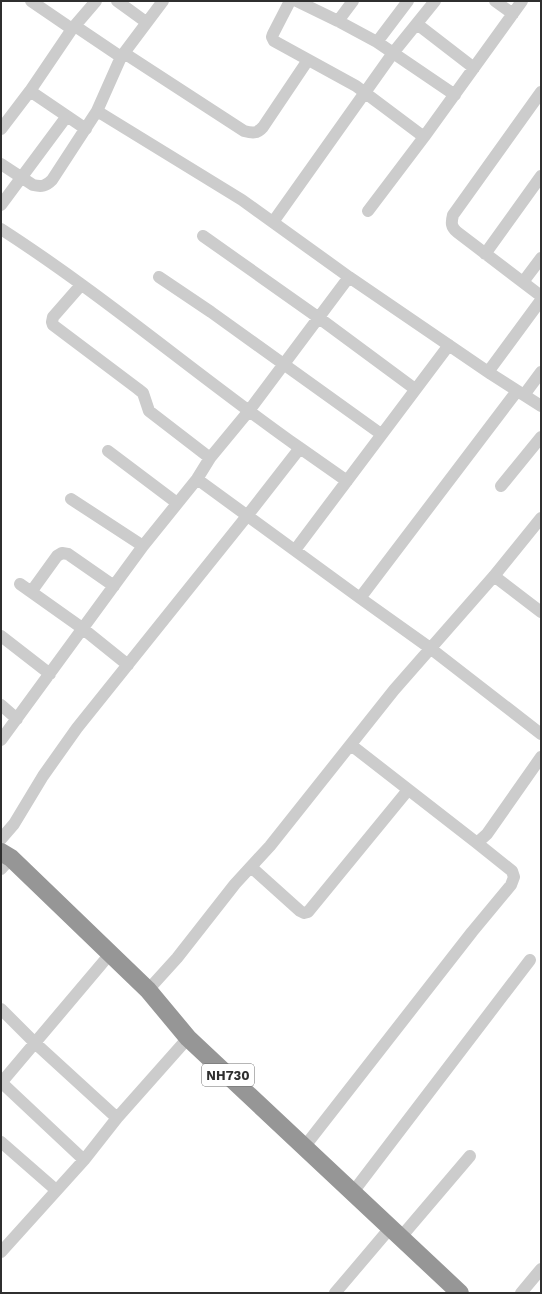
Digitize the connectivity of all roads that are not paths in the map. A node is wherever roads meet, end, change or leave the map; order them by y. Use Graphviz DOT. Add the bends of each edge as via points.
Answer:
graph roads {
  1 [pos="31,1"];
  2 [pos="96,1"];
  3 [pos="117,1"];
  4 [pos="163,1"];
  5 [pos="290,1"];
  6 [pos="298,1"];
  7 [pos="353,1"];
  8 [pos="408,1"];
  9 [pos="435,1"];
  10 [pos="495,1"];
  11 [pos="522,1"];
  12 [pos="513,14"];
  13 [pos="338,20"];
  14 [pos="146,22"];
  15 [pos="417,24"];
  16 [pos="74,28"];
  17 [pos="377,42"];
  18 [pos="393,53"];
  19 [pos="122,55"];
  20 [pos="308,60"];
  21 [pos="474,68"];
  22 [pos="30,91"];
  23 [pos="365,92"];
  24 [pos="541,92"];
  25 [pos="455,95"];
  26 [pos="97,112"];
  27 [pos="67,116"];
  28 [pos="1,129"];
  29 [pos="86,130"];
  30 [pos="424,137"];
  31 [pos="1,164"];
  32 [pos="541,176"];
  33 [pos="21,178"];
  34 [pos="1,206"];
  35 [pos="368,211"];
  36 [pos="273,222"];
  37 [pos="1,229"];
  38 [pos="203,236"];
  39 [pos="485,254"];
  40 [pos="541,258"];
  41 [pos="159,277"];
  42 [pos="349,277"];
  43 [pos="523,282"];
  44 [pos="81,285"];
  45 [pos="541,296"];
  46 [pos="541,300"];
  47 [pos="319,318"];
  48 [pos="449,345"];
  49 [pos="284,364"];
  50 [pos="488,372"];
  51 [pos="541,372"];
  52 [pos="415,389"];
  53 [pos="521,393"];
  54 [pos="541,406"];
  55 [pos="248,412"];
  56 [pos="381,434"];
  57 [pos="541,437"];
  58 [pos="300,448"];
  59 [pos="108,451"];
  60 [pos="210,458"];
  61 [pos="196,478"];
  62 [pos="347,481"];
  63 [pos="501,486"];
  64 [pos="71,499"];
  65 [pos="177,503"];
  66 [pos="247,516"];
  67 [pos="539,525"];
  68 [pos="143,546"];
  69 [pos="295,550"];
  70 [pos="494,576"];
  71 [pos="20,584"];
  72 [pos="114,586"];
  73 [pos="31,592"];
  74 [pos="360,598"];
  75 [pos="541,612"];
  76 [pos="82,628"];
  77 [pos="1,636"];
  78 [pos="430,648"];
  79 [pos="128,665"];
  80 [pos="50,674"];
  81 [pos="1,706"];
  82 [pos="17,719"];
  83 [pos="541,734"];
  84 [pos="1,740"];
  85 [pos="351,745"];
  86 [pos="541,757"];
  87 [pos="408,790"];
  88 [pos="1,839"];
  89 [pos="477,843"];
  90 [pos="4,860"];
  91 [pos="251,867"];
  92 [pos="110,954"];
  93 [pos="530,960"];
  94 [pos="148,990"];
  95 [pos="1,1008"];
  96 [pos="188,1038"];
  97 [pos="35,1043"];
  98 [pos="1,1082"];
  99 [pos="117,1118"];
  100 [pos="1,1142"];
  101 [pos="305,1146"];
  102 [pos="470,1156"];
  103 [pos="84,1160"];
  104 [pos="56,1190"];
  105 [pos="353,1192"];
  106 [pos="396,1232"];
  107 [pos="1,1252"];
  108 [pos="541,1269"];
  109 [pos="335,1293"];
  110 [pos="460,1293"];
  111 [pos="521,1293"];
  1 -- 16 [label="street"];
  2 -- 16 [label="street"];
  3 -- 14 [label="street"];
  4 -- 14 [label="street"];
  5 -- 20 [label="street" via="272,37 280,45"];
  6 -- 13 [label="street"];
  7 -- 13 [label="street"];
  8 -- 17 [label="street"];
  9 -- 15 [label="street"];
  10 -- 12 [label="street"];
  11 -- 12 [label="street"];
  12 -- 21 [label="street"];
  13 -- 17 [label="street"];
  14 -- 19 [label="street"];
  15 -- 18 [label="street"];
  15 -- 21 [label="street"];
  16 -- 19 [label="street"];
  16 -- 22 [label="street"];
  17 -- 18 [label="street"];
  18 -- 23 [label="street"];
  18 -- 25 [label="street"];
  19 -- 20 [label="street" via="244,131 255,133 263,127"];
  19 -- 26 [label="street"];
  20 -- 23 [label="street"];
  21 -- 25 [label="street"];
  22 -- 27 [label="street"];
  22 -- 28 [label="street"];
  23 -- 30 [label="street"];
  23 -- 36 [label="street"];
  24 -- 39 [label="street" via="453,215 452,228"];
  25 -- 30 [label="street"];
  26 -- 29 [label="street"];
  26 -- 36 [label="street" via="242,200"];
  27 -- 29 [label="street"];
  27 -- 33 [label="street"];
  29 -- 33 [label="street" via="49,183 33,185"];
  30 -- 35 [label="street"];
  31 -- 33 [label="street"];
  32 -- 39 [label="street"];
  33 -- 34 [label="street"];
  36 -- 42 [label="street"];
  37 -- 44 [label="street"];
  38 -- 47 [label="street"];
  39 -- 43 [label="street"];
  40 -- 43 [label="street"];
  41 -- 49 [label="street"];
  42 -- 47 [label="street"];
  42 -- 48 [label="street"];
  43 -- 45 [label="street"];
  44 -- 55 [label="street"];
  44 -- 60 [label="street" via="53,317 53,325 143,393 149,411"];
  46 -- 50 [label="street"];
  47 -- 49 [label="street"];
  47 -- 52 [label="street"];
  48 -- 50 [label="street"];
  48 -- 52 [label="street"];
  49 -- 55 [label="street"];
  49 -- 56 [label="street"];
  50 -- 53 [label="street"];
  51 -- 53 [label="street"];
  52 -- 56 [label="street"];
  53 -- 54 [label="street"];
  53 -- 74 [label="street"];
  55 -- 58 [label="street"];
  55 -- 60 [label="street"];
  56 -- 62 [label="street"];
  57 -- 63 [label="street"];
  58 -- 62 [label="street"];
  58 -- 66 [label="street"];
  59 -- 65 [label="street"];
  60 -- 61 [label="street"];
  61 -- 65 [label="street"];
  61 -- 66 [label="street"];
  62 -- 69 [label="street"];
  64 -- 68 [label="street"];
  65 -- 68 [label="street"];
  66 -- 69 [label="street"];
  66 -- 79 [label="street"];
  67 -- 70 [label="street"];
  68 -- 72 [label="street"];
  69 -- 74 [label="street"];
  70 -- 75 [label="street"];
  70 -- 78 [label="street"];
  71 -- 73 [label="street"];
  72 -- 73 [label="street" via="68,554 62,553 57,556"];
  72 -- 76 [label="street"];
  73 -- 76 [label="street"];
  74 -- 78 [label="street"];
  76 -- 79 [label="street"];
  76 -- 80 [label="street"];
  77 -- 80 [label="street"];
  78 -- 83 [label="street"];
  78 -- 85 [label="street"];
  79 -- 88 [label="street" via="77,728 43,776 14,824"];
  80 -- 82 [label="street"];
  81 -- 82 [label="street"];
  82 -- 84 [label="street"];
  85 -- 87 [label="street"];
  85 -- 91 [label="street"];
  86 -- 89 [label="street" via="487,834"];
  87 -- 89 [label="street"];
  87 -- 91 [label="street" via="308,912 300,911"];
  89 -- 101 [label="street" via="512,871 514,877 511,885"];
  90 -- 92 [label="highway, NH730"];
  91 -- 94 [label="street"];
  92 -- 94 [label="highway, NH730"];
  92 -- 97 [label="street"];
  93 -- 105 [label="street"];
  94 -- 96 [label="highway, NH730"];
  95 -- 97 [label="street"];
  96 -- 99 [label="street"];
  96 -- 101 [label="highway, NH730"];
  97 -- 98 [label="street"];
  97 -- 99 [label="street"];
  98 -- 103 [label="street"];
  99 -- 103 [label="street"];
  100 -- 104 [label="street"];
  101 -- 105 [label="highway, NH730"];
  102 -- 106 [label="street"];
  103 -- 104 [label="street"];
  104 -- 107 [label="street"];
  105 -- 106 [label="highway, NH730"];
  106 -- 109 [label="street"];
  106 -- 110 [label="highway, NH730"];
  108 -- 111 [label="street"];
}
